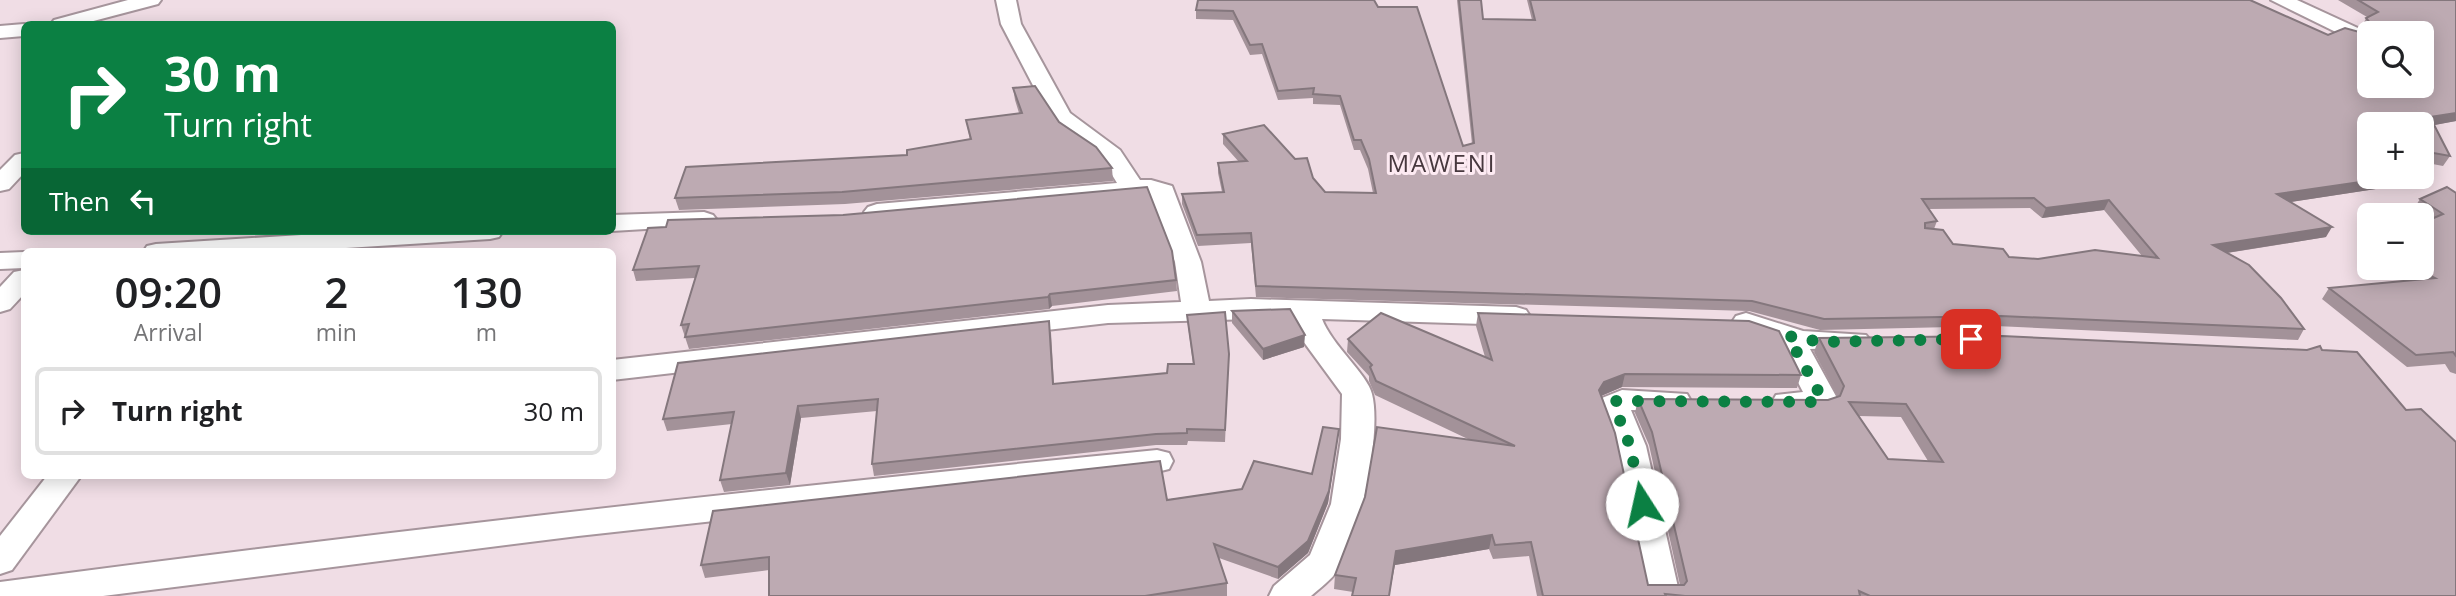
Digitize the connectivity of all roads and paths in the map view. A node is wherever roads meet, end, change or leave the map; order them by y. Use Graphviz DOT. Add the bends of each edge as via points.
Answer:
graph roads {
  1 [pos="151,0"];
  2 [pos="1006,0"];
  3 [pos="2281,0"];
  4 [pos="72,21"];
  5 [pos="21,30"];
  6 [pos="0,32"];
  7 [pos="2353,33"];
  8 [pos="21,163"];
  9 [pos="0,184"];
  10 [pos="1132,187"];
  11 [pos="858,214"];
  12 [pos="724,219"];
  13 [pos="616,223"];
  14 [pos="434,235"];
  15 [pos="251,248"];
  16 [pos="21,260"];
  17 [pos="0,261"];
  18 [pos="21,281"];
  19 [pos="0,303"];
  20 [pos="1196,310"];
  21 [pos="1304,310"];
  22 [pos="1543,317"];
  23 [pos="1715,321"];
  24 [pos="1788,336"];
  25 [pos="1888,341"];
  26 [pos="616,370"];
  27 [pos="1704,401"];
  28 [pos="1760,402"];
  29 [pos="1157,461"];
  30 [pos="63,479"];
  31 [pos="0,561"];
  32 [pos="0,596"];
  33 [pos="1287,596"];
  34 [pos="1662,596"];
  1 -- 4 [label="street"];
  2 -- 10 [label="street" via="1011,24 1060,116 1112,155"];
  3 -- 7 [label="street"];
  5 -- 6 [label="street"];
  8 -- 9 [label="street"];
  10 -- 11 [label="street"];
  10 -- 20 [label="street" via="1163,191 1188,262"];
  12 -- 13 [label="street"];
  14 -- 15 [label="street"];
  16 -- 17 [label="street"];
  18 -- 19 [label="street"];
  20 -- 21 [label="street"];
  20 -- 26 [label="street" via="1108,314"];
  21 -- 22 [label="street"];
  21 -- 33 [label="street" via="1313,334 1357,393 1357,439 1348,504 1324,563"];
  23 -- 24 [label="street" via="1749,323"];
  24 -- 25 [label="street" via="1820,342"];
  24 -- 28 [label="street" via="1822,401"];
  27 -- 34 [label="street" via="1622,400 1614,405 1630,446"];
  29 -- 32 [label="street" via="787,499"];
  30 -- 31 [label="street"];
}
